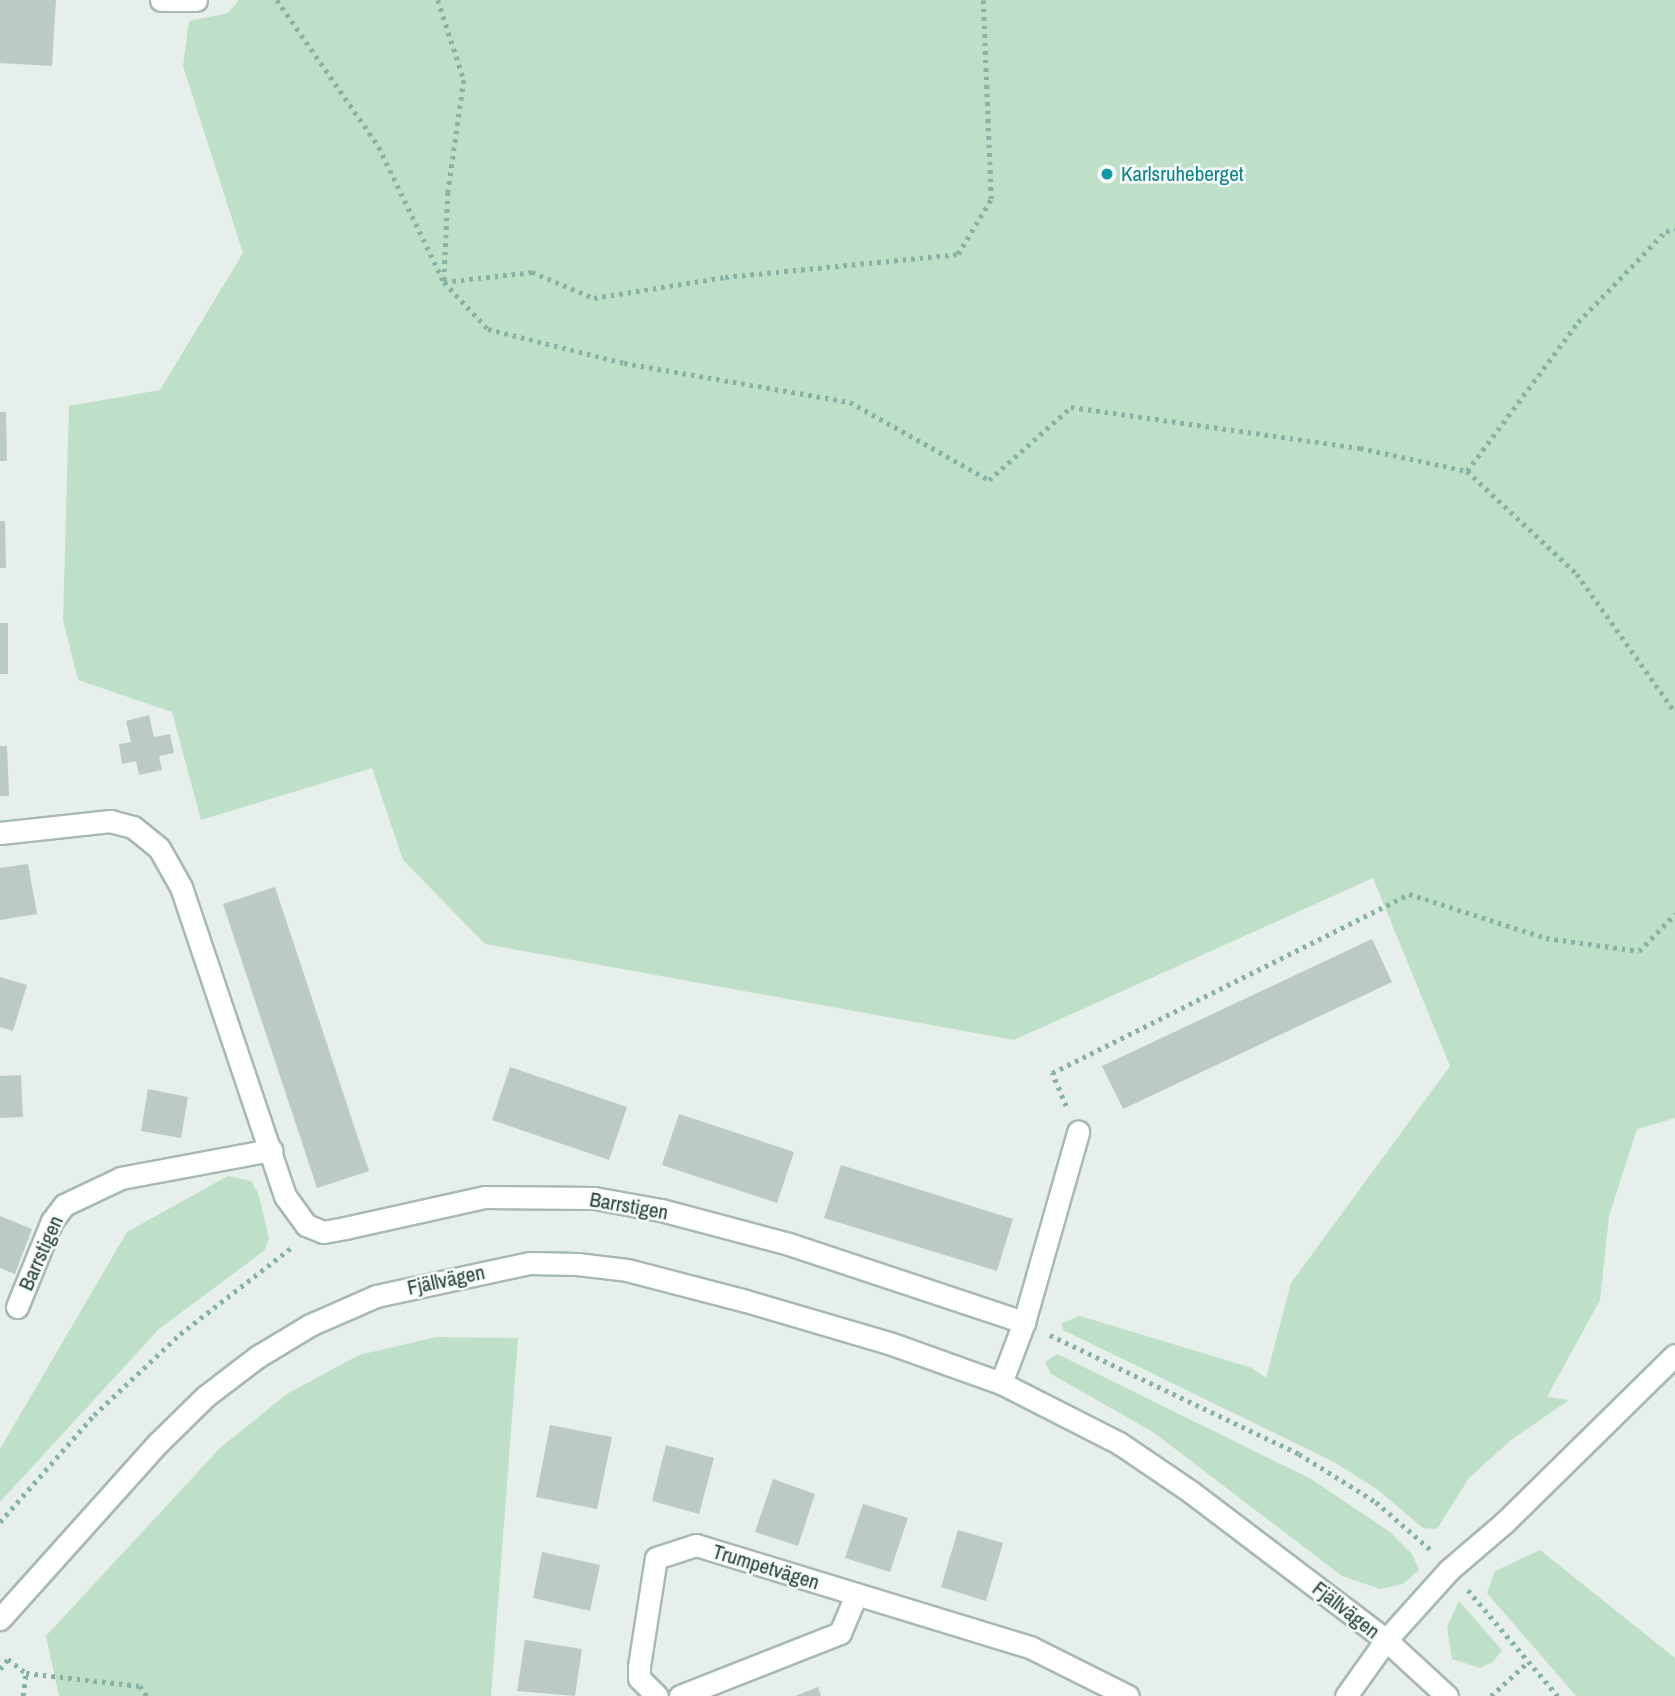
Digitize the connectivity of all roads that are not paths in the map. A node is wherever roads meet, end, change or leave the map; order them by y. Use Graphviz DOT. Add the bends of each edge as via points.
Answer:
graph roads {
  1 [pos="161,0"];
  2 [pos="196,0"];
  3 [pos="0,833"];
  4 [pos="1078,1132"];
  5 [pos="271,1150"];
  6 [pos="17,1307"];
  7 [pos="1024,1322"];
  8 [pos="1675,1354"];
  9 [pos="1001,1383"];
  10 [pos="856,1595"];
  11 [pos="0,1619"];
  12 [pos="1386,1640"];
  13 [pos="657,1696"];
  14 [pos="680,1696"];
  15 [pos="1127,1696"];
  16 [pos="1346,1696"];
  17 [pos="1447,1696"];
  1 -- 2 [label="street"];
  3 -- 5 [label="street" via="110,821 134,827 159,848 181,887"];
  4 -- 7 [label="street"];
  5 -- 6 [label="street, Barrstigen" via="121,1178 64,1205 52,1221"];
  5 -- 7 [label="street, Barrstigen" via="285,1196 306,1225 323,1231 485,1197 594,1198 661,1210 789,1244"];
  7 -- 9 [label="street"];
  8 -- 12 [label="street, Fjällvägen" via="1505,1522 1448,1570"];
  9 -- 11 [label="street, Fjällvägen" via="879,1340 627,1270 530,1263 467,1273 376,1296 310,1325 247,1365 206,1396 158,1443"];
  9 -- 12 [label="street, Fjällvägen" via="1119,1443"];
  10 -- 13 [label="street, Trumpetvägen" via="696,1545 671,1550 656,1558 639,1666 639,1678"];
  10 -- 14 [label="street" via="840,1633"];
  10 -- 15 [label="street, Trumpetvägen" via="1031,1648"];
  12 -- 16 [label="street"];
  12 -- 17 [label="street"];
}
